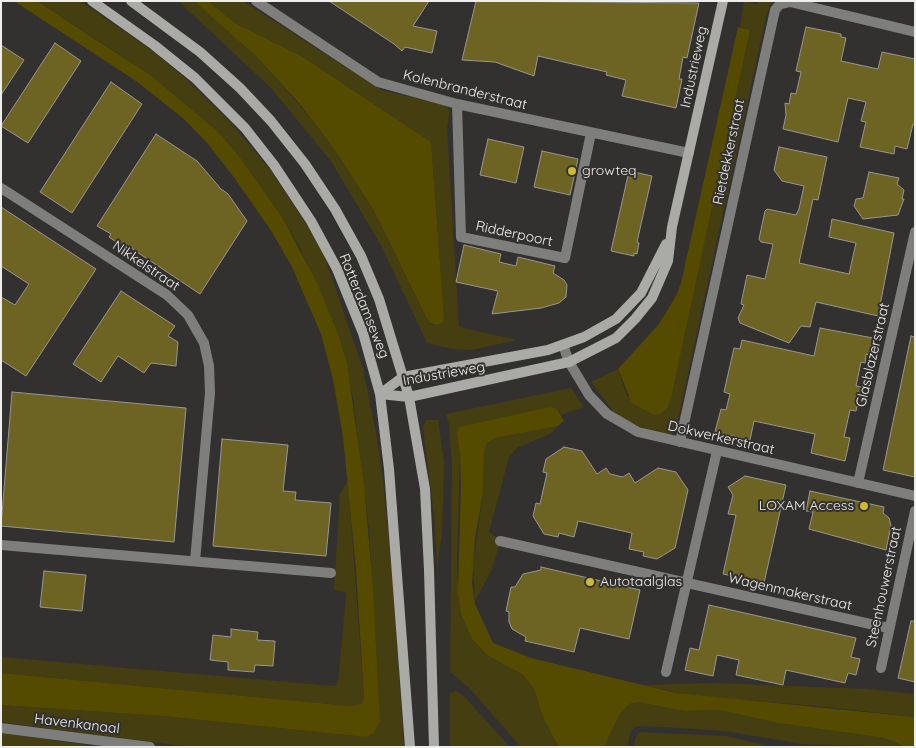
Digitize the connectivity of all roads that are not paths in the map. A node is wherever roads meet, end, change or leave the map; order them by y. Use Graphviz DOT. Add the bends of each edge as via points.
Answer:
graph roads {
  1 [pos="92,1"];
  2 [pos="131,1"];
  3 [pos="256,1"];
  4 [pos="722,1"];
  5 [pos="915,32"];
  6 [pos="457,104"];
  7 [pos="592,133"];
  8 [pos="689,154"];
  9 [pos="1,188"];
  10 [pos="672,227"];
  11 [pos="915,232"];
  12 [pos="563,345"];
  13 [pos="569,362"];
  14 [pos="403,378"];
  15 [pos="380,394"];
  16 [pos="409,397"];
  17 [pos="680,442"];
  18 [pos="717,451"];
  19 [pos="858,483"];
  20 [pos="915,496"];
  21 [pos="915,512"];
  22 [pos="500,541"];
  23 [pos="1,545"];
  24 [pos="195,561"];
  25 [pos="331,573"];
  26 [pos="686,583"];
  27 [pos="888,628"];
  28 [pos="881,668"];
  29 [pos="666,672"];
  30 [pos="1,728"];
  31 [pos="150,747"];
  32 [pos="410,747"];
  33 [pos="434,747"];
  1 -- 15 [label="main road, Rotterdamseweg" via="194,78 245,128 274,165 311,221 337,269 363,333"];
  2 -- 14 [label="main road, Rotterdamseweg" via="200,52 240,88 305,164 361,256 379,299"];
  3 -- 6 [label="street, Kolenbranderstraat" via="378,82"];
  4 -- 8 [label="main road, Industrieweg"];
  5 -- 17 [label="street, Rietdekkerstraat" via="790,2 780,4 775,10"];
  6 -- 7 [label="street, Kolenbranderstraat"];
  6 -- 7 [label="street, Ridderpoort" via="461,236 565,258"];
  7 -- 8 [label="street, Kolenbranderstraat"];
  8 -- 10 [label="main road, Industrieweg"];
  9 -- 24 [label="street, Nikkelstraat" via="166,295 188,315 204,343 210,393"];
  10 -- 12 [label="main road, Industrieweg" via="661,258 641,293 616,319"];
  10 -- 13 [label="main road, Industrieweg" via="668,261 652,298 636,319 616,338"];
  11 -- 19 [label="street, Glasblazerstraat"];
  12 -- 13 [label="street, Dokwerkerstraat"];
  12 -- 14 [label="main road, Industrieweg"];
  13 -- 16 [label="main road, Industrieweg"];
  13 -- 17 [label="street, Dokwerkerstraat" via="588,395 607,414 638,432"];
  14 -- 15 [label="main road, Industrieweg"];
  14 -- 16 [label="main road, Rotterdamseweg"];
  15 -- 16 [label="main road, Industrieweg"];
  15 -- 32 [label="main road, Rotterdamseweg" via="389,469"];
  16 -- 33 [label="main road, Rotterdamseweg" via="425,489"];
  17 -- 18 [label="street, Dokwerkerstraat"];
  18 -- 19 [label="street, Dokwerkerstraat"];
  18 -- 26 [label="street"];
  19 -- 20 [label="street, Dokwerkerstraat"];
  21 -- 27 [label="street, Steenhouwerstraat"];
  22 -- 26 [label="street, Wagenmakerstraat"];
  23 -- 24 [label="street"];
  24 -- 25 [label="street"];
  26 -- 27 [label="street, Wagenmakerstraat"];
  26 -- 29 [label="street"];
  27 -- 28 [label="street, Steenhouwerstraat"];
  30 -- 31 [label="street, Havenkanaal"];
}
